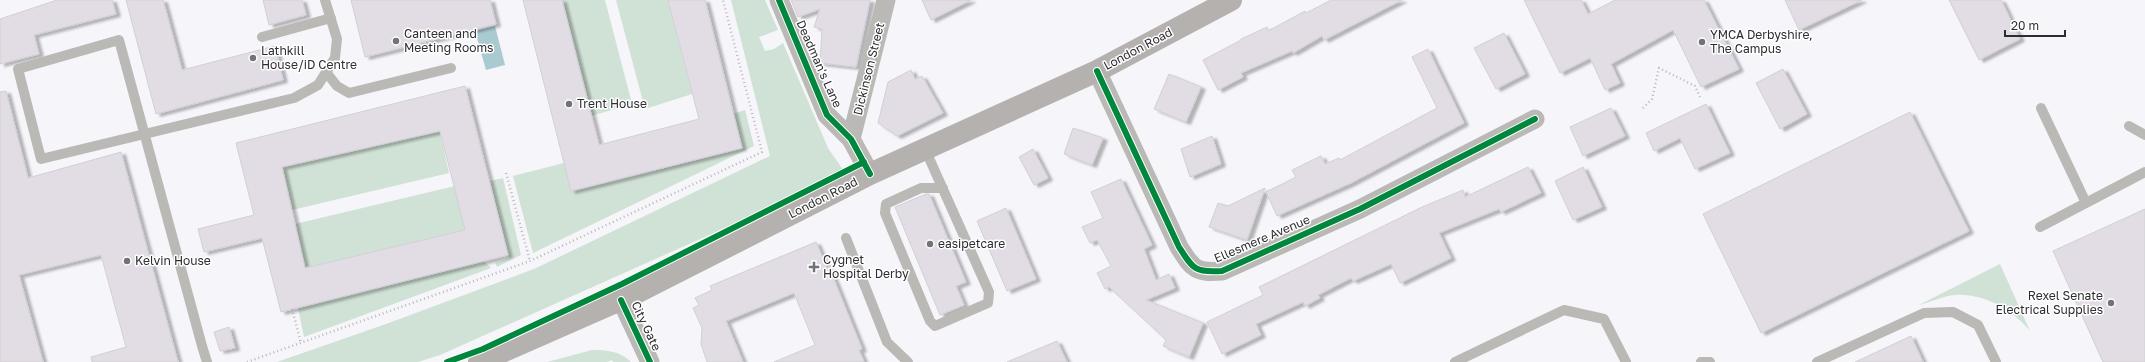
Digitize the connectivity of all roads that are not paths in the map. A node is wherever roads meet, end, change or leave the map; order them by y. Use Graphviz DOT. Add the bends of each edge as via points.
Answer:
graph roads {
  1 [pos="325,0"];
  2 [pos="779,0"];
  3 [pos="886,0"];
  4 [pos="1231,0"];
  5 [pos="331,18"];
  6 [pos="262,37"];
  7 [pos="451,68"];
  8 [pos="1097,71"];
  9 [pos="326,72"];
  10 [pos="2041,108"];
  11 [pos="1535,119"];
  12 [pos="2129,126"];
  13 [pos="146,134"];
  14 [pos="2145,135"];
  15 [pos="852,139"];
  16 [pos="925,149"];
  17 [pos="2145,172"];
  18 [pos="870,174"];
  19 [pos="943,188"];
  20 [pos="2086,203"];
  21 [pos="2040,227"];
  22 [pos="846,238"];
  23 [pos="621,300"];
  24 [pos="207,362"];
  25 [pos="478,362"];
  26 [pos="650,362"];
  27 [pos="908,362"];
  28 [pos="1455,362"];
  29 [pos="1626,362"];
  30 [pos="1701,362"];
  31 [pos="1710,362"];
  32 [pos="1817,362"];
  33 [pos="1996,362"];
  1 -- 5 [label="lane"];
  2 -- 15 [label="street, Deadman's Lane" via="827,115"];
  3 -- 15 [label="street, Dickinson Street"];
  4 -- 8 [label="main road, London Road"];
  5 -- 6 [label="lane"];
  5 -- 9 [label="lane" via="337,38 335,58"];
  7 -- 9 [label="lane" via="350,93 337,86"];
  8 -- 11 [label="street, Ellesmere Avenue" via="1179,247 1189,264 1204,272 1222,270 1360,209"];
  8 -- 16 [label="main road, London Road"];
  9 -- 13 [label="lane" via="318,85 294,98"];
  10 -- 20 [label="lane"];
  12 -- 14 [label="lane"];
  13 -- 13 [label="lane" via="42,159 18,69 120,40"];
  13 -- 24 [label="lane"];
  15 -- 18 [label="street, Deadman's Lane"];
  16 -- 18 [label="main road, London Road"];
  16 -- 19 [label="lane"];
  17 -- 20 [label="lane"];
  18 -- 23 [label="main road, London Road"];
  19 -- 19 [label="lane" via="989,292 988,303 935,326 930,321 885,213 886,204 921,188"];
  20 -- 21 [label="lane"];
  22 -- 27 [label="lane" via="887,342"];
  23 -- 25 [label="main road, London Road"];
  23 -- 26 [label="street, City Gate"];
  28 -- 29 [label="lane" via="1564,310 1604,318"];
  30 -- 31 [label="lane"];
  32 -- 33 [label="lane" via="1924,313 1953,312 1978,325"];
}
